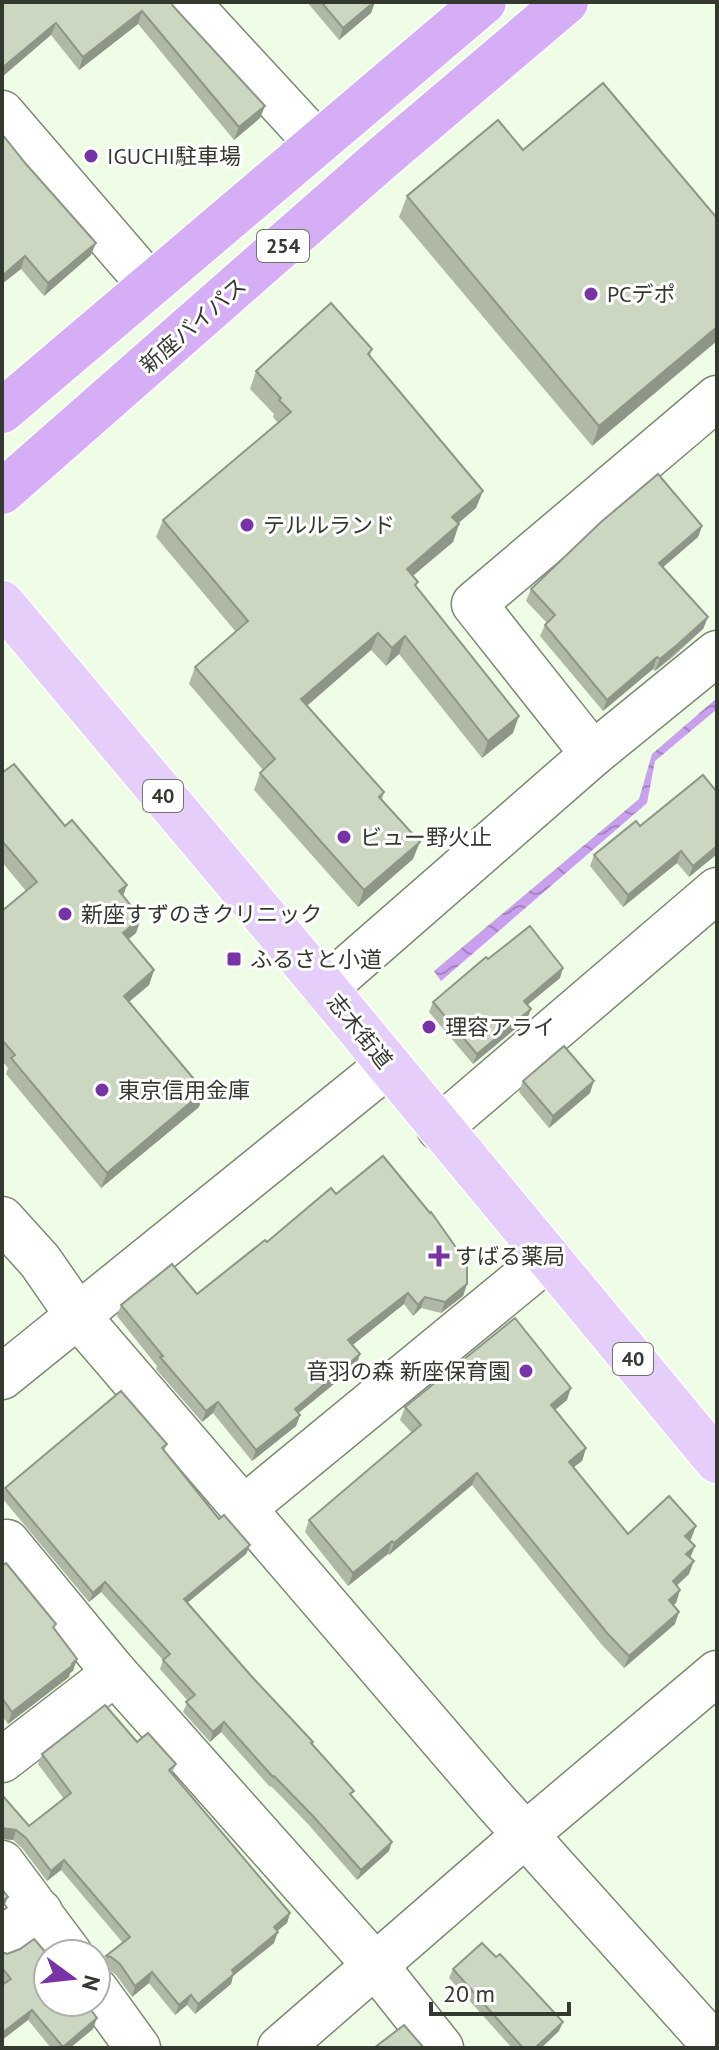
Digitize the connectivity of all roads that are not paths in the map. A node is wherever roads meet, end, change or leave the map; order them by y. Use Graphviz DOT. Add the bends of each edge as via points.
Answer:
graph roads {
  1 [pos="187,2"];
  2 [pos="484,2"];
  3 [pos="566,2"];
  4 [pos="2,113"];
  5 [pos="317,143"];
  6 [pos="150,285"];
  7 [pos="717,398"];
  8 [pos="2,411"];
  9 [pos="2,492"];
  10 [pos="2,603"];
  11 [pos="717,653"];
  12 [pos="593,754"];
  13 [pos="717,891"];
  14 [pos="325,988"];
  15 [pos="388,1065"];
  16 [pos="439,1128"];
  17 [pos="2,1219"];
  18 [pos="548,1258"];
  19 [pos="78,1316"];
  20 [pos="2,1377"];
  21 [pos="717,1461"];
  22 [pos="244,1508"];
  23 [pos="2,1544"];
  24 [pos="115,1673"];
  25 [pos="717,1673"];
  26 [pos="2,1760"];
  27 [pos="525,1835"];
  28 [pos="2,1863"];
  29 [pos="40,1912"];
  30 [pos="59,1938"];
  31 [pos="2,1939"];
  32 [pos="375,1965"];
  33 [pos="112,2012"];
  34 [pos="138,2048"];
  35 [pos="280,2048"];
  36 [pos="441,2048"];
  37 [pos="717,2048"];
  1 -- 5 [label="street"];
  2 -- 5 [label="highway, 254"];
  3 -- 9 [label="highway, 新座バイパス / 254"];
  4 -- 6 [label="street"];
  5 -- 6 [label="highway, 254"];
  6 -- 8 [label="highway, 254"];
  7 -- 12 [label="street" via="474,604"];
  10 -- 14 [label="main road, 志木街道 / 40"];
  11 -- 12 [label="street"];
  12 -- 14 [label="street"];
  13 -- 16 [label="street"];
  14 -- 15 [label="main road, 志木街道 / 40"];
  15 -- 16 [label="main road, 志木街道 / 40"];
  15 -- 19 [label="street"];
  16 -- 18 [label="main road, 志木街道 / 40"];
  17 -- 19 [label="street" via="40,1261"];
  18 -- 21 [label="main road, 志木街道 / 40"];
  18 -- 22 [label="street"];
  19 -- 20 [label="street"];
  19 -- 22 [label="street"];
  22 -- 27 [label="street"];
  23 -- 24 [label="street" via="7,1542"];
  24 -- 26 [label="street"];
  24 -- 32 [label="street"];
  25 -- 27 [label="street"];
  27 -- 32 [label="street"];
  27 -- 37 [label="street"];
  28 -- 29 [label="street"];
  29 -- 30 [label="street"];
  29 -- 31 [label="street"];
  32 -- 35 [label="street"];
  32 -- 36 [label="street"];
  33 -- 34 [label="street"];
}
